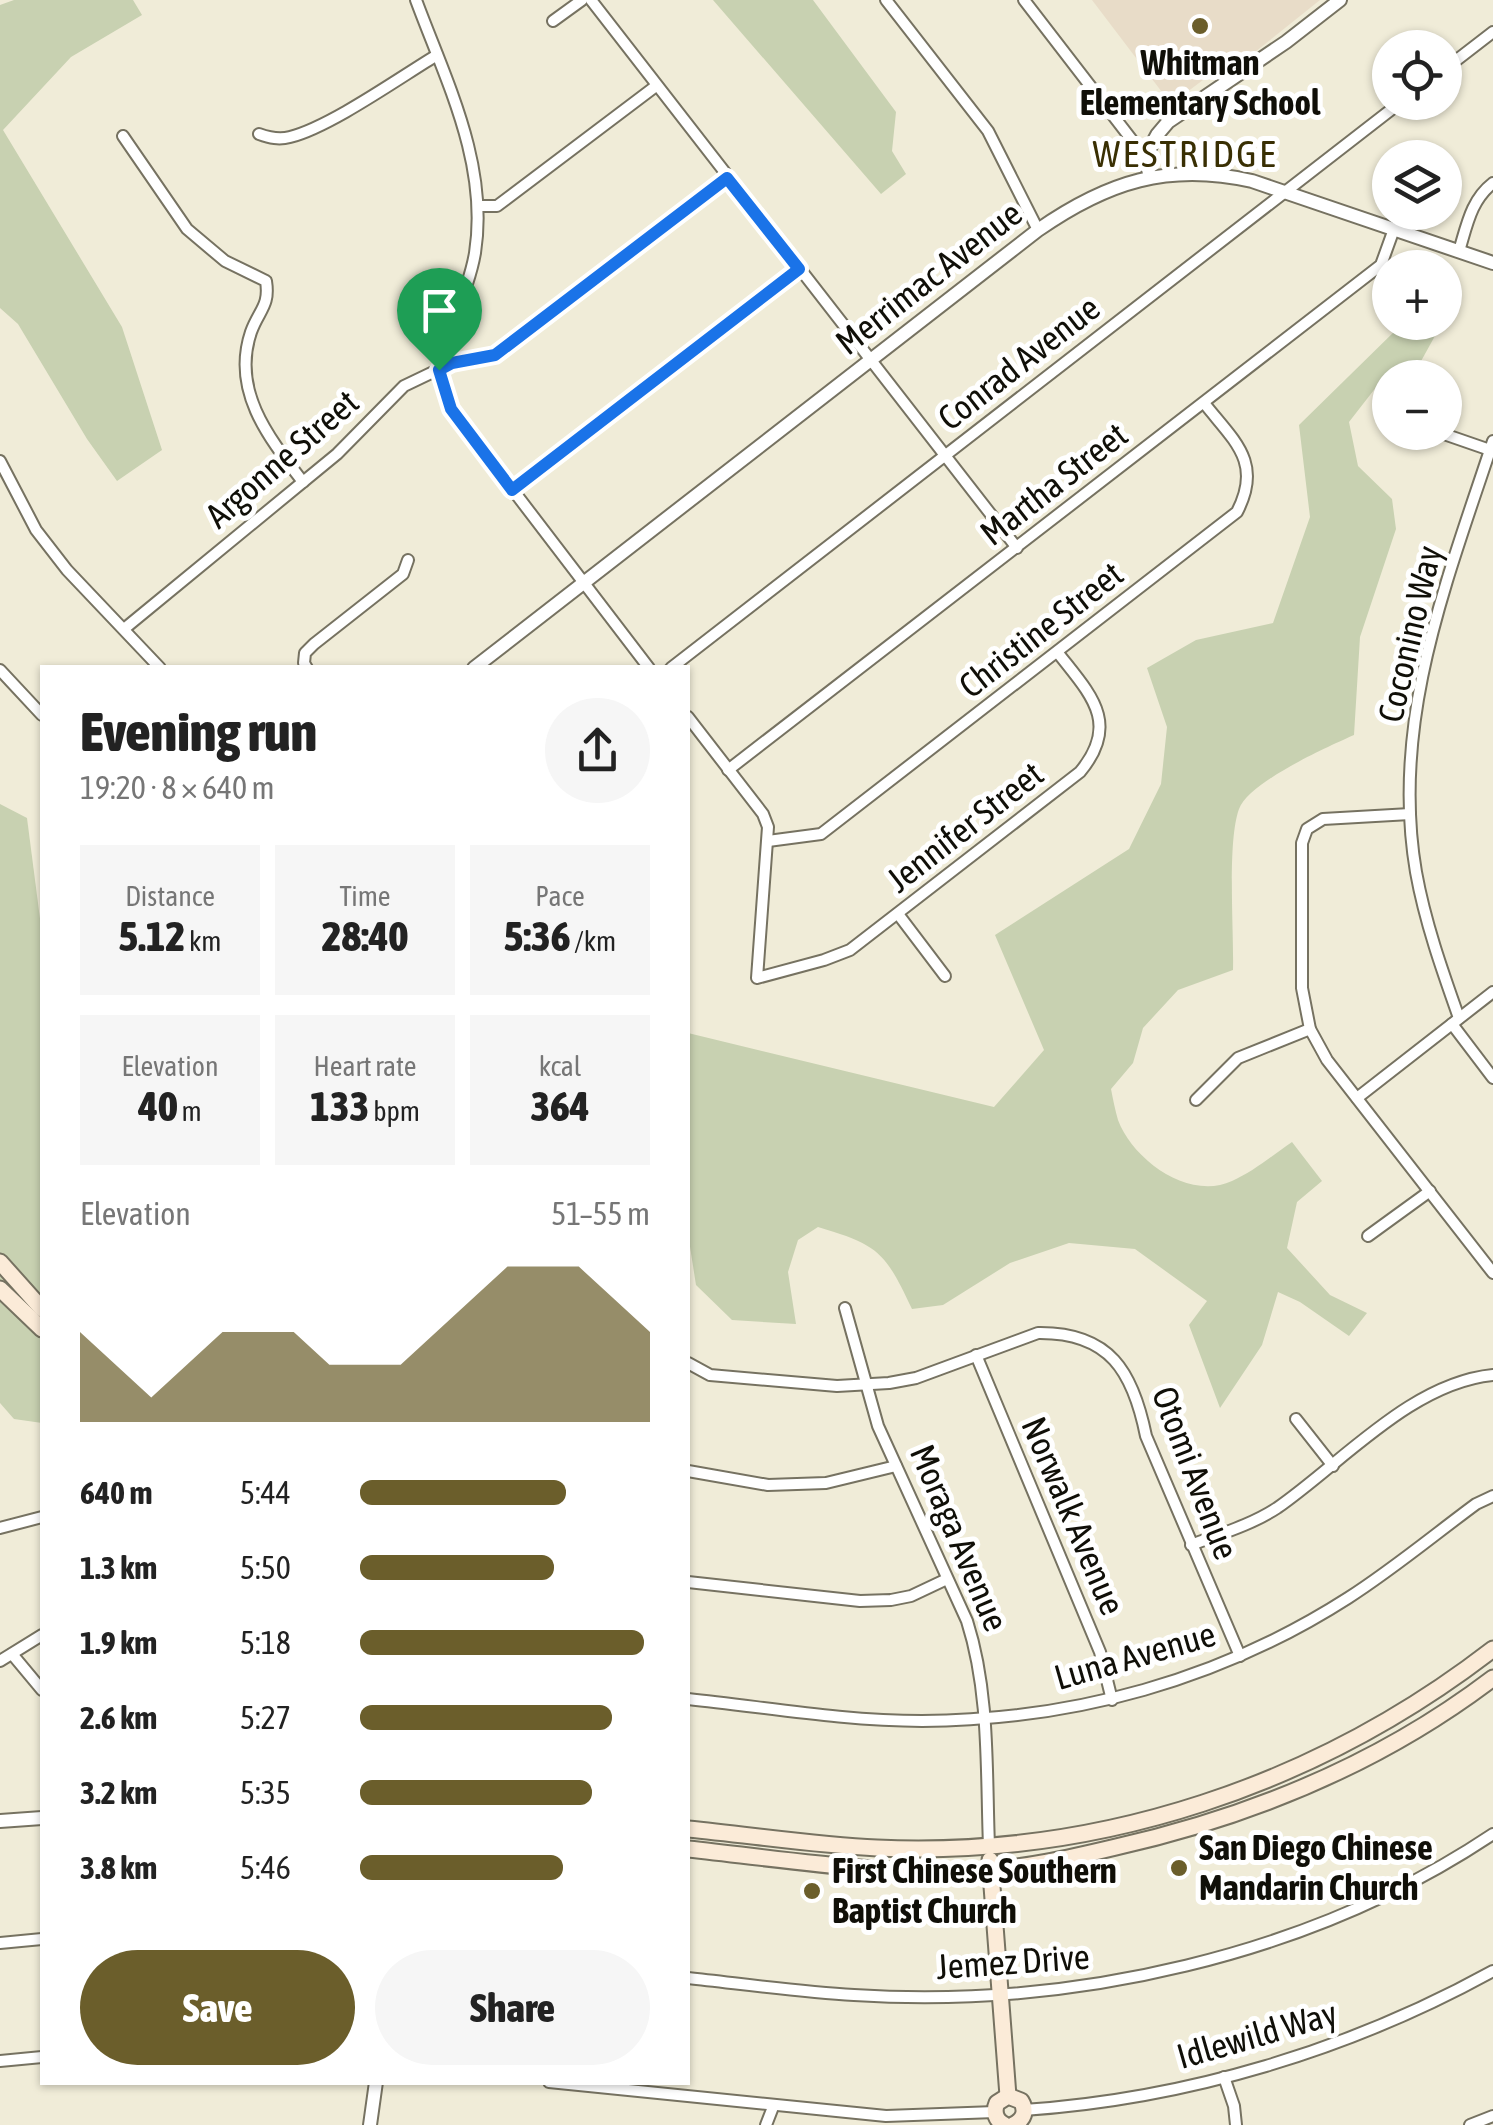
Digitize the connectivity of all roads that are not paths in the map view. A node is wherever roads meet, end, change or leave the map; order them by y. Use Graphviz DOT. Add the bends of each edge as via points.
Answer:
graph roads {
  1 [pos="416,0"];
  2 [pos="582,0"];
  3 [pos="591,0"];
  4 [pos="886,0"];
  5 [pos="1024,0"];
  6 [pos="1340,0"];
  7 [pos="553,21"];
  8 [pos="1493,32"];
  9 [pos="436,55"];
  10 [pos="1462,56"];
  11 [pos="656,86"];
  12 [pos="1379,120"];
  13 [pos="259,134"];
  14 [pos="123,136"];
  15 [pos="1145,157"];
  16 [pos="1150,177"];
  17 [pos="727,178"];
  18 [pos="1493,182"];
  19 [pos="1286,192"];
  20 [pos="480,206"];
  21 [pos="1372,221"];
  22 [pos="1038,230"];
  23 [pos="1394,230"];
  24 [pos="1397,230"];
  25 [pos="1454,250"];
  26 [pos="1461,250"];
  27 [pos="1462,253"];
  28 [pos="1493,263"];
  29 [pos="799,269"];
  30 [pos="870,361"];
  31 [pos="439,370"];
  32 [pos="1204,403"];
  33 [pos="1462,438"];
  34 [pos="1492,446"];
  35 [pos="945,456"];
  36 [pos="0,461"];
  37 [pos="303,482"];
  38 [pos="512,490"];
  39 [pos="1016,548"];
  40 [pos="408,560"];
  41 [pos="584,582"];
  42 [pos="124,628"];
  43 [pos="1058,653"];
  44 [pos="157,665"];
  45 [pos="305,665"];
  46 [pos="478,665"];
  47 [pos="647,665"];
  48 [pos="675,665"];
  49 [pos="0,670"];
  50 [pos="40,713"];
  51 [pos="690,720"];
  52 [pos="728,770"];
  53 [pos="1410,814"];
  54 [pos="768,841"];
  55 [pos="898,914"];
  56 [pos="945,976"];
  57 [pos="1493,992"];
  58 [pos="1455,1021"];
  59 [pos="1310,1028"];
  60 [pos="1493,1078"];
  61 [pos="1357,1098"];
  62 [pos="1196,1100"];
  63 [pos="1430,1190"];
  64 [pos="1368,1236"];
  65 [pos="0,1262"];
  66 [pos="1493,1273"];
  67 [pos="0,1289"];
  68 [pos="40,1307"];
  69 [pos="846,1308"];
  70 [pos="40,1327"];
  71 [pos="976,1355"];
  72 [pos="690,1364"];
  73 [pos="1493,1376"];
  74 [pos="866,1385"];
  75 [pos="1296,1419"];
  76 [pos="896,1466"];
  77 [pos="1333,1466"];
  78 [pos="690,1471"];
  79 [pos="1493,1496"];
  80 [pos="40,1518"];
  81 [pos="0,1528"];
  82 [pos="1192,1545"];
  83 [pos="947,1579"];
  84 [pos="690,1582"];
  85 [pos="40,1636"];
  86 [pos="1493,1649"];
  87 [pos="12,1654"];
  88 [pos="1240,1656"];
  89 [pos="0,1661"];
  90 [pos="1493,1678"];
  91 [pos="40,1688"];
  92 [pos="690,1699"];
  93 [pos="1112,1700"];
  94 [pos="983,1718"];
  95 [pos="40,1818"];
  96 [pos="0,1821"];
  97 [pos="690,1829"];
  98 [pos="1493,1834"];
  99 [pos="989,1846"];
  100 [pos="690,1849"];
  101 [pos="991,1869"];
  102 [pos="40,1939"];
  103 [pos="0,1942"];
  104 [pos="1493,1971"];
  105 [pos="690,1978"];
  106 [pos="1001,1995"];
  107 [pos="40,2057"];
  108 [pos="0,2061"];
  109 [pos="1224,2077"];
  110 [pos="376,2085"];
  111 [pos="576,2085"];
  112 [pos="1008,2096"];
  113 [pos="773,2107"];
  114 [pos="1024,2110"];
  115 [pos="1493,2116"];
  116 [pos="1000,2118"];
  117 [pos="886,2121"];
  118 [pos="370,2125"];
  119 [pos="766,2125"];
  120 [pos="1014,2125"];
  121 [pos="1236,2125"];
  122 [pos="1470,2125"];
  1 -- 9 [label="street"];
  2 -- 7 [label="street"];
  3 -- 11 [label="street"];
  4 -- 22 [label="street" via="988,131"];
  5 -- 15 [label="street"];
  6 -- 15 [label="street" via="1168,122"];
  8 -- 10 [label="street"];
  9 -- 13 [label="street" via="292,137"];
  9 -- 20 [label="street" via="470,148"];
  11 -- 17 [label="street"];
  11 -- 20 [label="street" via="497,206"];
  12 -- 19 [label="street, Conrad Avenue"];
  14 -- 37 [label="street" via="186,229 226,261 266,281 269,299 244,356 252,404"];
  15 -- 16 [label="street"];
  16 -- 19 [label="street, Merrimac Avenue" via="1224,174"];
  16 -- 22 [label="street, Merrimac Avenue" via="1094,196"];
  17 -- 29 [label="street"];
  17 -- 31 [label="street, Argonne Street" via="495,355"];
  18 -- 26 [label="street" via="1472,206"];
  19 -- 21 [label="street, Merrimac Avenue"];
  19 -- 35 [label="street, Conrad Avenue"];
  20 -- 31 [label="street" via="475,255"];
  22 -- 30 [label="street, Merrimac Avenue"];
  23 -- 32 [label="street, Martha Street" via="1381,265"];
  24 -- 25 [label="street, Merrimac Avenue"];
  27 -- 28 [label="street, Merrimac Avenue"];
  29 -- 30 [label="street"];
  29 -- 38 [label="street"];
  30 -- 35 [label="street"];
  30 -- 41 [label="street, Merrimac Avenue"];
  31 -- 37 [label="street, Argonne Street" via="404,386"];
  31 -- 38 [label="street" via="451,409"];
  32 -- 39 [label="street, Martha Street"];
  32 -- 43 [label="street, Christine Street" via="1248,462 1248,492 1237,512"];
  33 -- 34 [label="street"];
  34 -- 53 [label="street, Coconino Way" via="1437,606 1416,695"];
  35 -- 39 [label="street"];
  35 -- 48 [label="street, Conrad Avenue"];
  36 -- 42 [label="street" via="36,530"];
  37 -- 42 [label="street, Argonne Street"];
  38 -- 41 [label="street"];
  39 -- 52 [label="street, Martha Street"];
  40 -- 45 [label="street" via="404,574 305,653"];
  41 -- 46 [label="street, Merrimac Avenue"];
  41 -- 47 [label="street"];
  42 -- 44 [label="street"];
  43 -- 54 [label="street, Christine Street" via="821,834"];
  43 -- 55 [label="street, Jennifer Street" via="1098,708 1101,732 1093,756"];
  49 -- 50 [label="street"];
  51 -- 52 [label="street"];
  52 -- 54 [label="street" via="763,814"];
  53 -- 58 [label="street, Coconino Way" via="1415,870"];
  53 -- 59 [label="street" via="1323,819 1307,830 1302,988"];
  54 -- 55 [label="street, Jennifer Street" via="757,978 850,950"];
  55 -- 56 [label="street"];
  57 -- 58 [label="street"];
  58 -- 60 [label="street, Coconino Way"];
  58 -- 61 [label="street"];
  59 -- 61 [label="street"];
  59 -- 62 [label="street" via="1238,1058"];
  61 -- 63 [label="street"];
  63 -- 64 [label="street"];
  63 -- 66 [label="street"];
  65 -- 68 [label="main road"];
  67 -- 70 [label="main road"];
  69 -- 74 [label="street, Moraga Avenue"];
  71 -- 74 [label="street" via="916,1378"];
  71 -- 82 [label="street, Otomi Avenue" via="1038,1334 1071,1336 1088,1340 1122,1368"];
  71 -- 93 [label="street, Norwalk Avenue" via="1100,1652"];
  72 -- 74 [label="street" via="710,1376"];
  73 -- 77 [label="street" via="1436,1391"];
  74 -- 76 [label="street, Moraga Avenue"];
  75 -- 77 [label="street"];
  76 -- 78 [label="street" via="826,1483 768,1485"];
  76 -- 83 [label="street, Moraga Avenue"];
  77 -- 82 [label="street" via="1274,1510"];
  79 -- 88 [label="street, Luna Avenue" via="1350,1597"];
  80 -- 81 [label="street"];
  82 -- 88 [label="street, Otomi Avenue"];
  83 -- 84 [label="street" via="912,1596 860,1601"];
  83 -- 94 [label="street, Moraga Avenue" via="974,1645"];
  85 -- 87 [label="street"];
  86 -- 99 [label="main road" via="1425,1698 1288,1771 1128,1827"];
  87 -- 89 [label="street"];
  87 -- 91 [label="street"];
  88 -- 93 [label="street, Luna Avenue"];
  90 -- 101 [label="main road" via="1438,1718 1297,1793 1188,1831"];
  92 -- 94 [label="street, Luna Avenue" via="886,1720"];
  93 -- 94 [label="street, Luna Avenue"];
  94 -- 99 [label="street, Moraga Avenue"];
  95 -- 96 [label="street"];
  97 -- 99 [label="main road" via="877,1848"];
  98 -- 106 [label="street, Jemez Drive" via="1397,1888 1226,1955 1097,1985"];
  99 -- 101 [label="main road, Moraga Avenue"];
  100 -- 101 [label="main road" via="876,1869"];
  101 -- 106 [label="main road, Moraga Avenue"];
  102 -- 103 [label="street"];
  104 -- 109 [label="street, Idlewild Way" via="1392,2021"];
  105 -- 106 [label="street, Jemez Drive" via="855,1996"];
  106 -- 112 [label="main road, Moraga Avenue"];
  107 -- 108 [label="street"];
  109 -- 114 [label="street, Idlewild Way" via="1117,2100"];
  109 -- 121 [label="street"];
  110 -- 118 [label="street"];
  111 -- 113 [label="street"];
  112 -- 114 [label="main road"];
  112 -- 116 [label="main road" via="1000,2100"];
  113 -- 117 [label="street"];
  113 -- 119 [label="street"];
  114 -- 120 [label="main road"];
  115 -- 122 [label="street"];
  116 -- 117 [label="street"];
}
